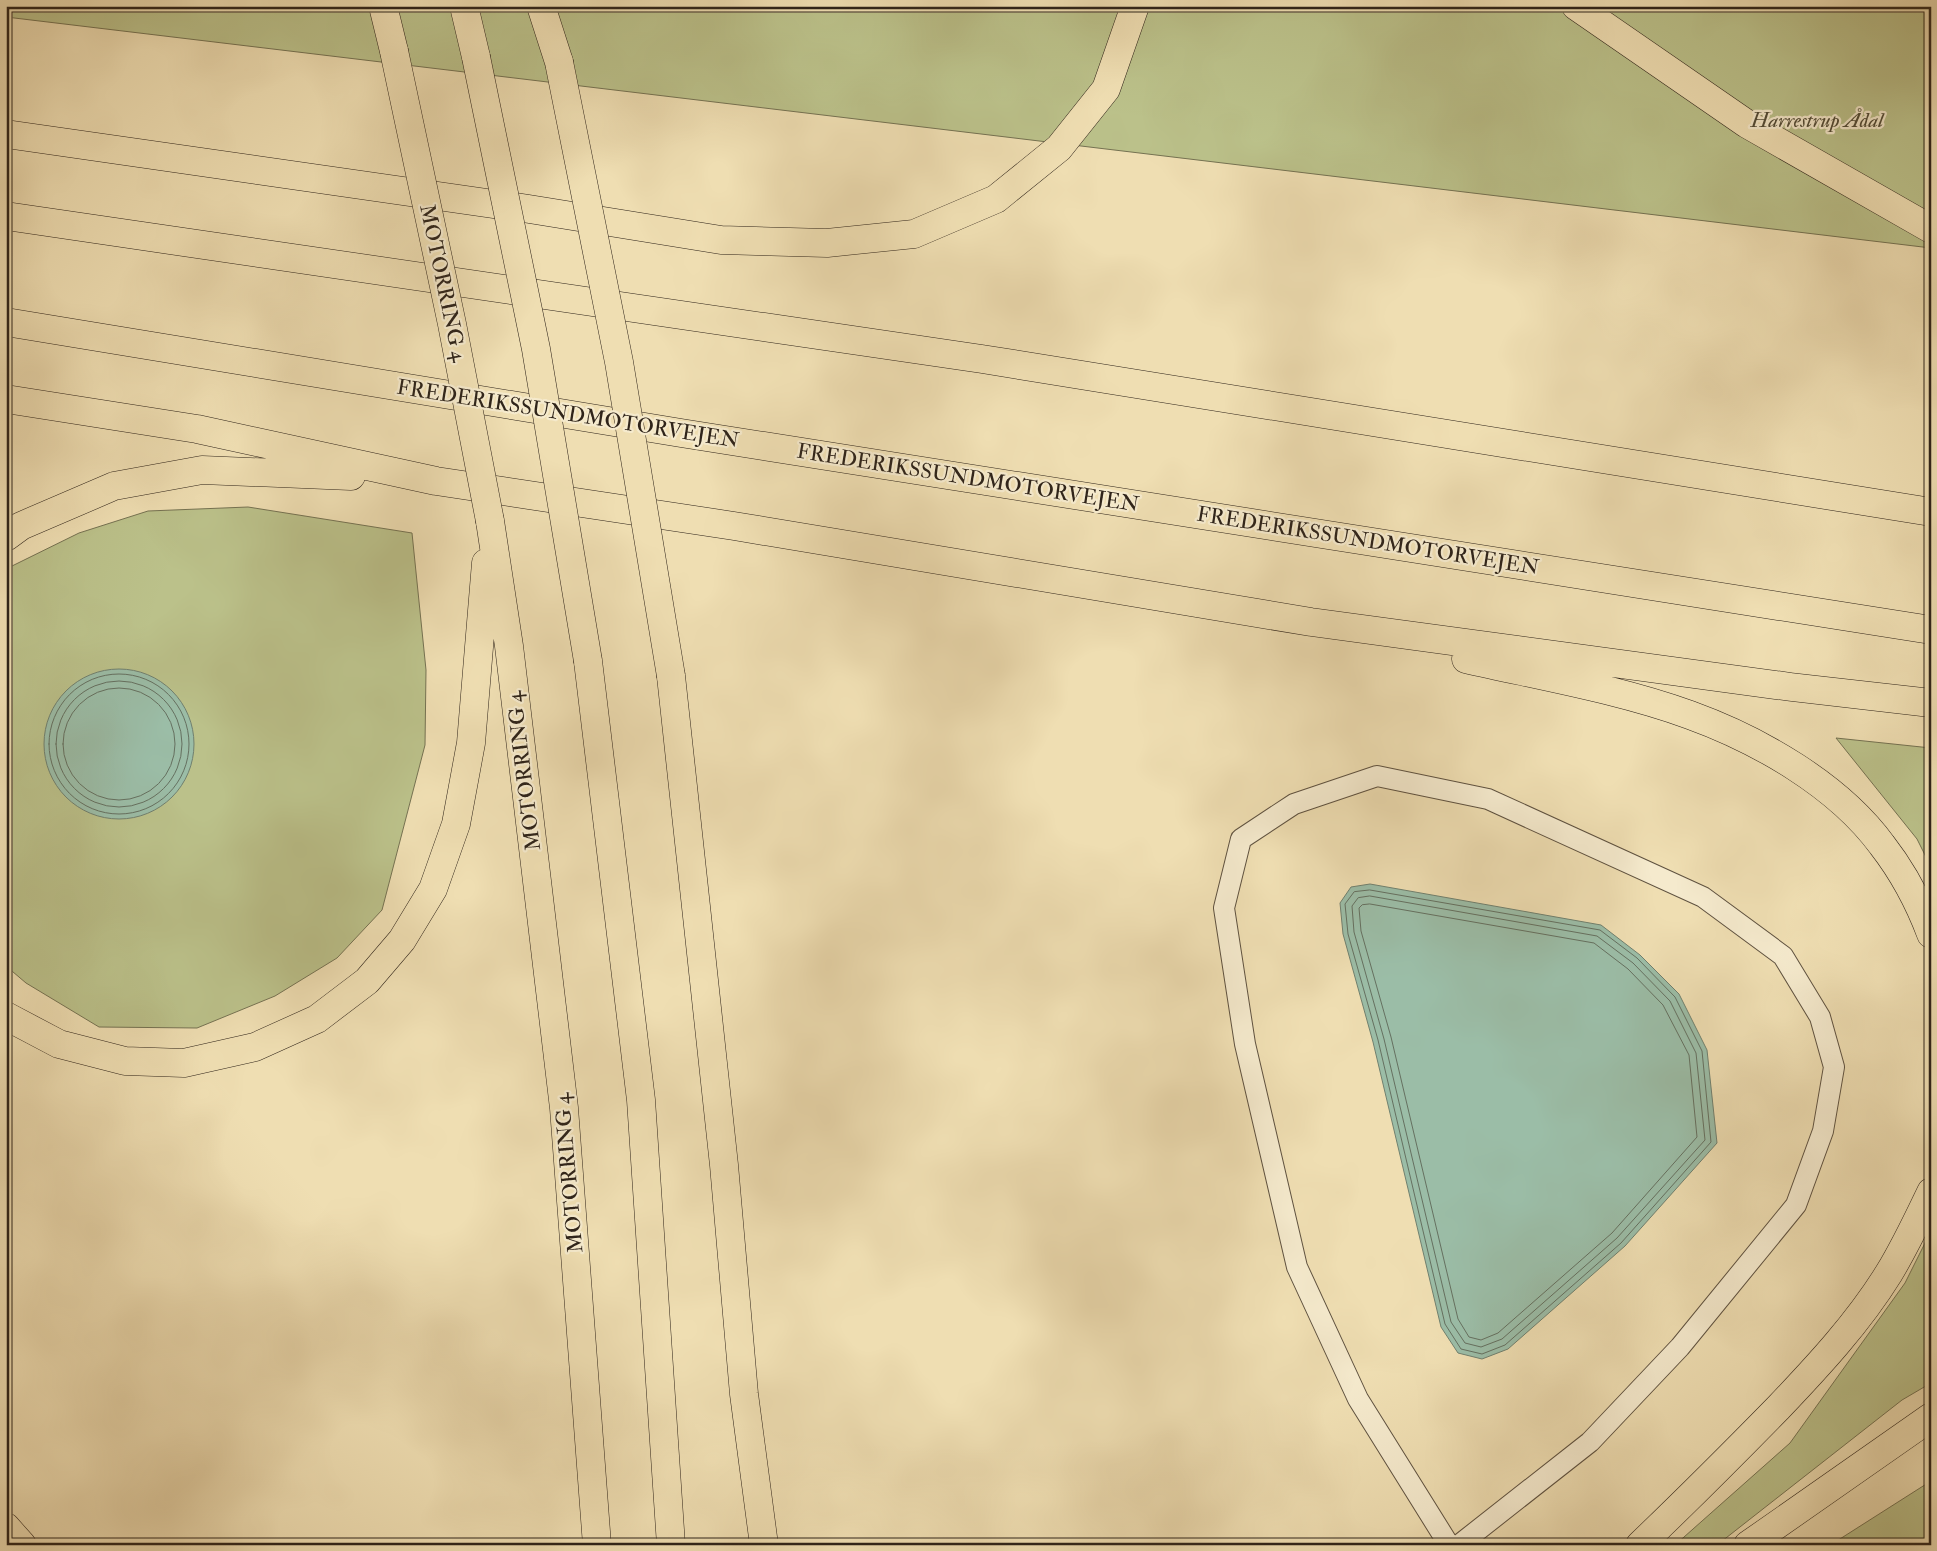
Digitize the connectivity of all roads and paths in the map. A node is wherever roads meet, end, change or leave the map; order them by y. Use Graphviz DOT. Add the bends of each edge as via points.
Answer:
graph roads {
  1 [pos="383,6"];
  2 [pos="464,6"];
  3 [pos="541,6"];
  4 [pos="557,6"];
  5 [pos="1135,6"];
  6 [pos="1576,6"];
  7 [pos="1925,6"];
  8 [pos="1931,8"];
  9 [pos="559,62"];
  10 [pos="6,134"];
  11 [pos="6,216"];
  12 [pos="1931,230"];
  13 [pos="6,322"];
  14 [pos="6,399"];
  15 [pos="436,481"];
  16 [pos="1931,512"];
  17 [pos="490,521"];
  18 [pos="6,537"];
  19 [pos="1311,622"];
  20 [pos="1931,630"];
  21 [pos="1931,704"];
  22 [pos="1931,934"];
  23 [pos="6,1016"];
  24 [pos="1931,1192"];
  25 [pos="744,1394"];
  26 [pos="1931,1417"];
  27 [pos="6,1527"];
  28 [pos="22,1545"];
  29 [pos="597,1545"];
  30 [pos="670,1545"];
  31 [pos="744,1545"];
  32 [pos="764,1545"];
  33 [pos="1449,1545"];
  34 [pos="1459,1545"];
  35 [pos="1640,1545"];
  36 [pos="1748,1545"];
  1 -- 17 [label="highway, MOTORRING 4, bridge" via="452,324"];
  2 -- 30 [label="highway, bridge" via="536,349 588,661 641,1100"];
  3 -- 9 [label="highway"];
  4 -- 9 [label="highway"];
  5 -- 10 [label="highway" via="1106,89 1059,148 996,199 914,234 827,244 721,240 520,207"];
  6 -- 12 [label="highway" via="1747,124"];
  7 -- 8 [label="path"];
  9 -- 25 [label="highway, bridge" via="619,362 671,676 724,1165"];
  11 -- 16 [label="highway" via="982,359"];
  13 -- 20 [label="highway, FREDERIKSSUNDMOTORVEJEN" via="681,433"];
  14 -- 15 [label="highway" via="197,429"];
  15 -- 18 [label="highway" via="202,470 114,486 21,526"];
  15 -- 19 [label="highway" via="734,526"];
  17 -- 23 [label="highway" via="471,743 456,824 433,889 402,940 367,981 316,1019 255,1048 184,1063 124,1061 59,1044"];
  17 -- 29 [label="highway, MOTORRING 4" via="564,1108"];
  19 -- 21 [label="highway"];
  19 -- 22 [label="highway" via="1634,698 1690,715 1734,734 1814,780 1853,811 1882,844 1905,879"];
  24 -- 35 [label="highway" via="1889,1274 1824,1360"];
  25 -- 31 [label="highway"];
  25 -- 32 [label="highway"];
  26 -- 36 [label="highway"];
  27 -- 28 [label="highway"];
  33 -- 34 [label="lane" via="1358,1399 1297,1267 1245,1044 1224,908 1241,839 1294,804 1376,776 1488,798 1704,897 1784,956 1820,1017 1834,1067 1823,1131 1796,1205 1680,1347 1590,1442"];
}
